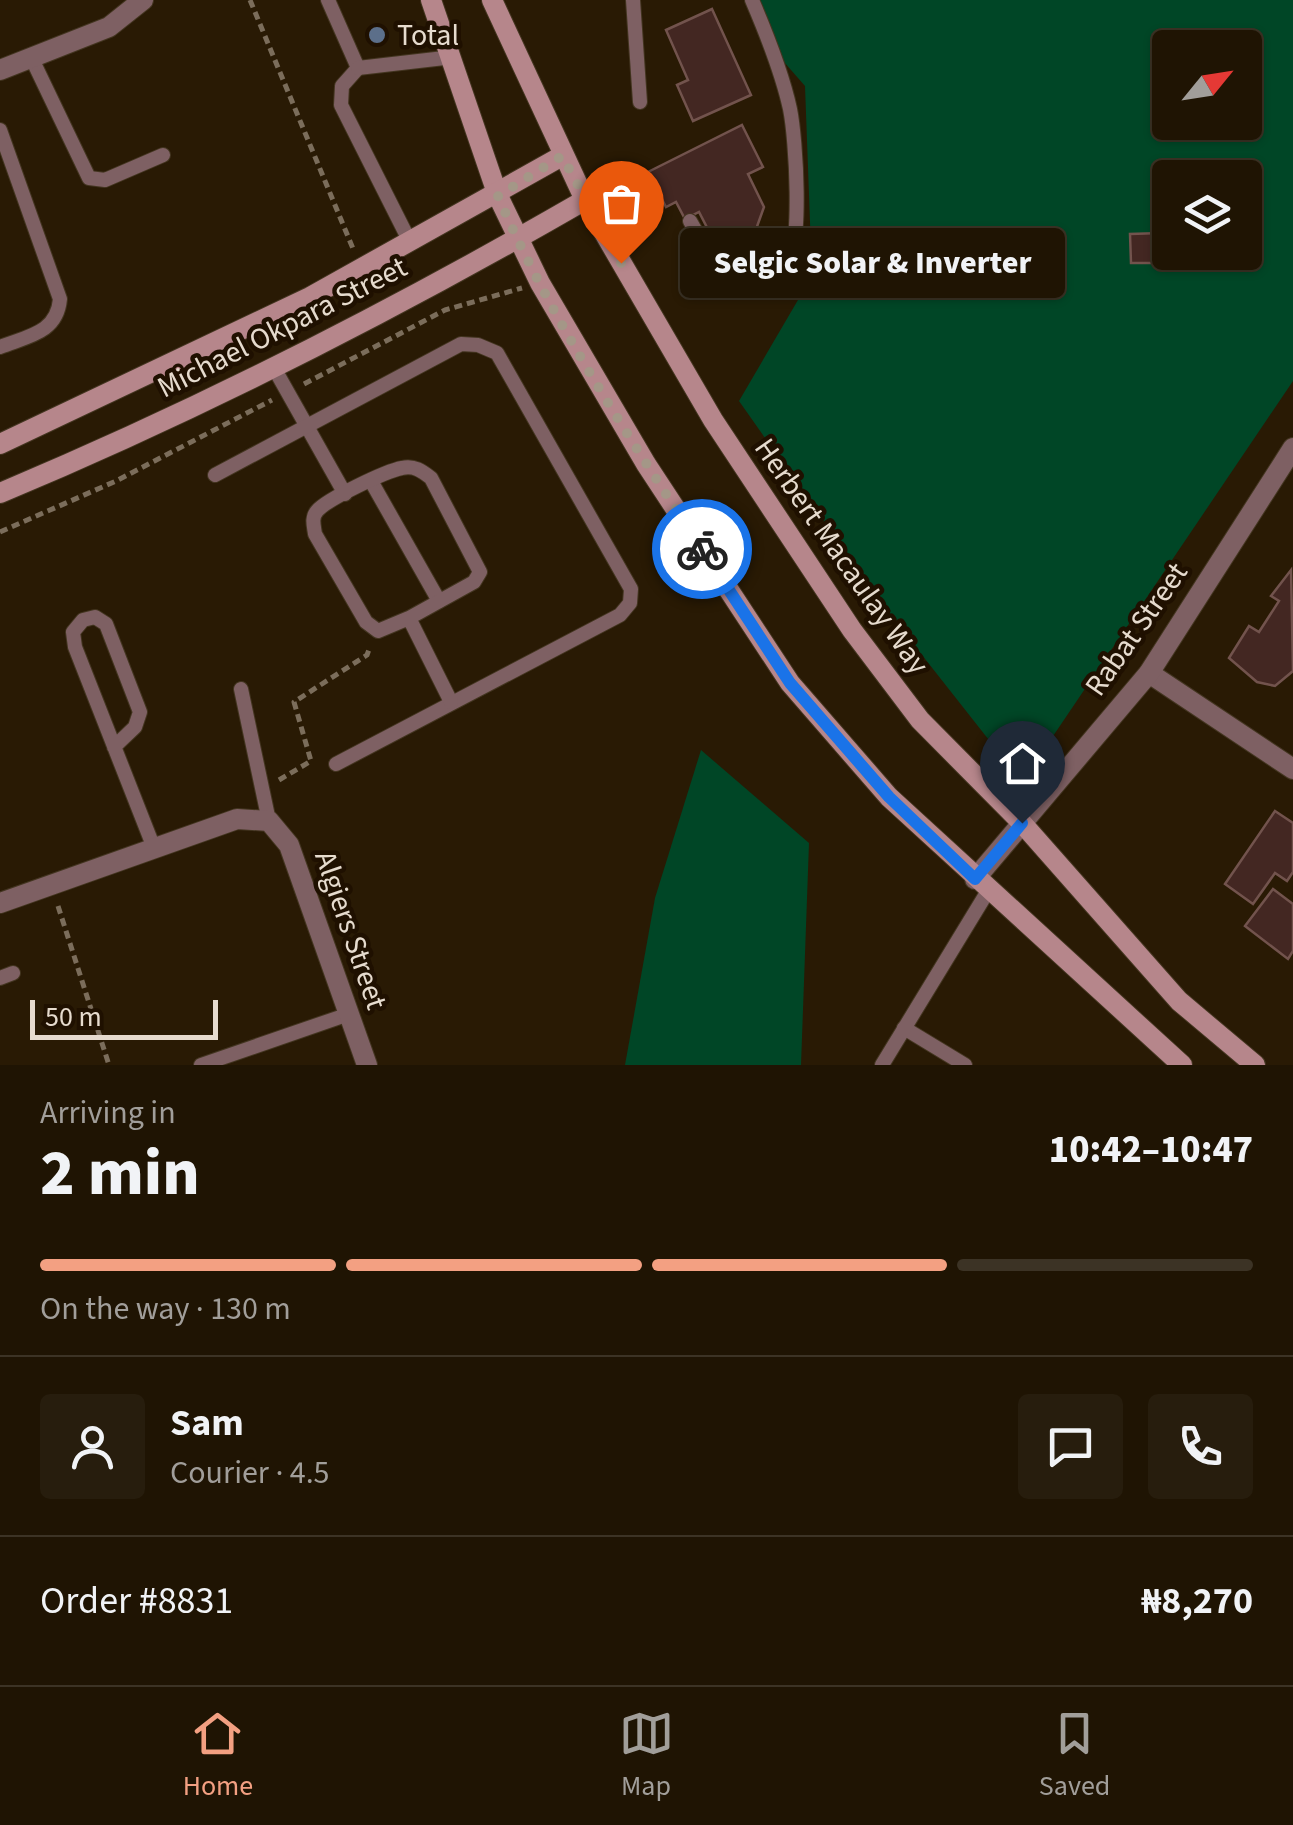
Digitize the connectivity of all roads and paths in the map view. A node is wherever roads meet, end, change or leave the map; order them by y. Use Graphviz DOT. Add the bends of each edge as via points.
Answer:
graph roads {
  1 [pos="142,0"];
  2 [pos="250,0"];
  3 [pos="328,0"];
  4 [pos="431,0"];
  5 [pos="492,0"];
  6 [pos="633,0"];
  7 [pos="752,0"];
  8 [pos="454,57"];
  9 [pos="32,59"];
  10 [pos="358,68"];
  11 [pos="0,70"];
  12 [pos="640,102"];
  13 [pos="0,130"];
  14 [pos="163,155"];
  15 [pos="562,156"];
  16 [pos="498,196"];
  17 [pos="584,200"];
  18 [pos="690,221"];
  19 [pos="518,238"];
  20 [pos="408,240"];
  21 [pos="361,267"];
  22 [pos="0,346"];
  23 [pos="274,368"];
  24 [pos="305,424"];
  25 [pos="0,444"];
  26 [pos="1293,448"];
  27 [pos="214,475"];
  28 [pos="372,482"];
  29 [pos="0,492"];
  30 [pos="345,494"];
  31 [pos="439,601"];
  32 [pos="409,618"];
  33 [pos="378,631"];
  34 [pos="1149,673"];
  35 [pos="241,689"];
  36 [pos="451,702"];
  37 [pos="114,747"];
  38 [pos="336,764"];
  39 [pos="1293,769"];
  40 [pos="264,787"];
  41 [pos="269,821"];
  42 [pos="1022,823"];
  43 [pos="154,848"];
  44 [pos="52,885"];
  45 [pos="981,885"];
  46 [pos="0,903"];
  47 [pos="349,1014"];
  48 [pos="904,1028"];
  49 [pos="108,1065"];
  50 [pos="201,1065"];
  51 [pos="367,1065"];
  52 [pos="882,1065"];
  53 [pos="965,1065"];
  54 [pos="1182,1065"];
  55 [pos="1254,1065"];
  1 -- 9 [label="street" via="110,27"];
  2 -- 21 [label="path"];
  3 -- 10 [label="lane"];
  4 -- 8 [label="main road"];
  5 -- 15 [label="main road, Herbert Macaulay Way"];
  6 -- 12 [label="lane"];
  7 -- 18 [label="lane" via="791,114 793,254 774,281 746,292 733,287"];
  8 -- 10 [label="lane"];
  8 -- 16 [label="main road"];
  9 -- 11 [label="street"];
  9 -- 14 [label="lane" via="88,178 105,180"];
  10 -- 20 [label="lane" via="342,86 341,105"];
  13 -- 22 [label="lane" via="60,299 58,317 47,328"];
  15 -- 16 [label="main road, Michael Okpara Street"];
  15 -- 17 [label="main road, Herbert Macaulay Way"];
  16 -- 19 [label="main road"];
  16 -- 20 [label="main road, Michael Okpara Street"];
  17 -- 19 [label="main road, Michael Okpara Street"];
  17 -- 42 [label="main road, Herbert Macaulay Way" via="712,420 852,630 920,720"];
  19 -- 23 [label="main road, Michael Okpara Street"];
  19 -- 45 [label="main road" via="646,464 790,683 889,797"];
  20 -- 21 [label="main road, Michael Okpara Street"];
  21 -- 25 [label="main road, Michael Okpara Street" via="208,349"];
  23 -- 24 [label="lane"];
  23 -- 29 [label="main road, Michael Okpara Street"];
  24 -- 27 [label="lane"];
  24 -- 30 [label="lane"];
  24 -- 36 [label="lane" via="461,344 497,353 632,589 620,615"];
  26 -- 34 [label="street, Rabat Street"];
  28 -- 30 [label="lane"];
  28 -- 31 [label="lane"];
  28 -- 31 [label="lane" via="404,467 431,478 480,572"];
  30 -- 33 [label="lane" via="318,509 315,534 366,622"];
  31 -- 32 [label="lane"];
  32 -- 33 [label="lane"];
  32 -- 36 [label="lane"];
  33 -- 40 [label="path" via="367,655 294,702 311,760"];
  34 -- 39 [label="street"];
  34 -- 42 [label="street, Rabat Street"];
  35 -- 40 [label="lane"];
  36 -- 38 [label="lane"];
  37 -- 37 [label="lane" via="75,648 73,632 95,617 106,624 140,712"];
  37 -- 43 [label="lane"];
  40 -- 41 [label="lane"];
  41 -- 43 [label="street" via="237,819"];
  41 -- 47 [label="street, Algiers Street" via="289,845"];
  42 -- 45 [label="street, Rabat Street"];
  42 -- 55 [label="main road, Herbert Macaulay Way" via="1179,1000"];
  43 -- 44 [label="street"];
  44 -- 46 [label="street"];
  44 -- 49 [label="path"];
  45 -- 48 [label="lane"];
  45 -- 54 [label="main road"];
  47 -- 50 [label="lane"];
  47 -- 51 [label="street, Algiers Street"];
  48 -- 52 [label="lane"];
  48 -- 53 [label="lane"];
}
